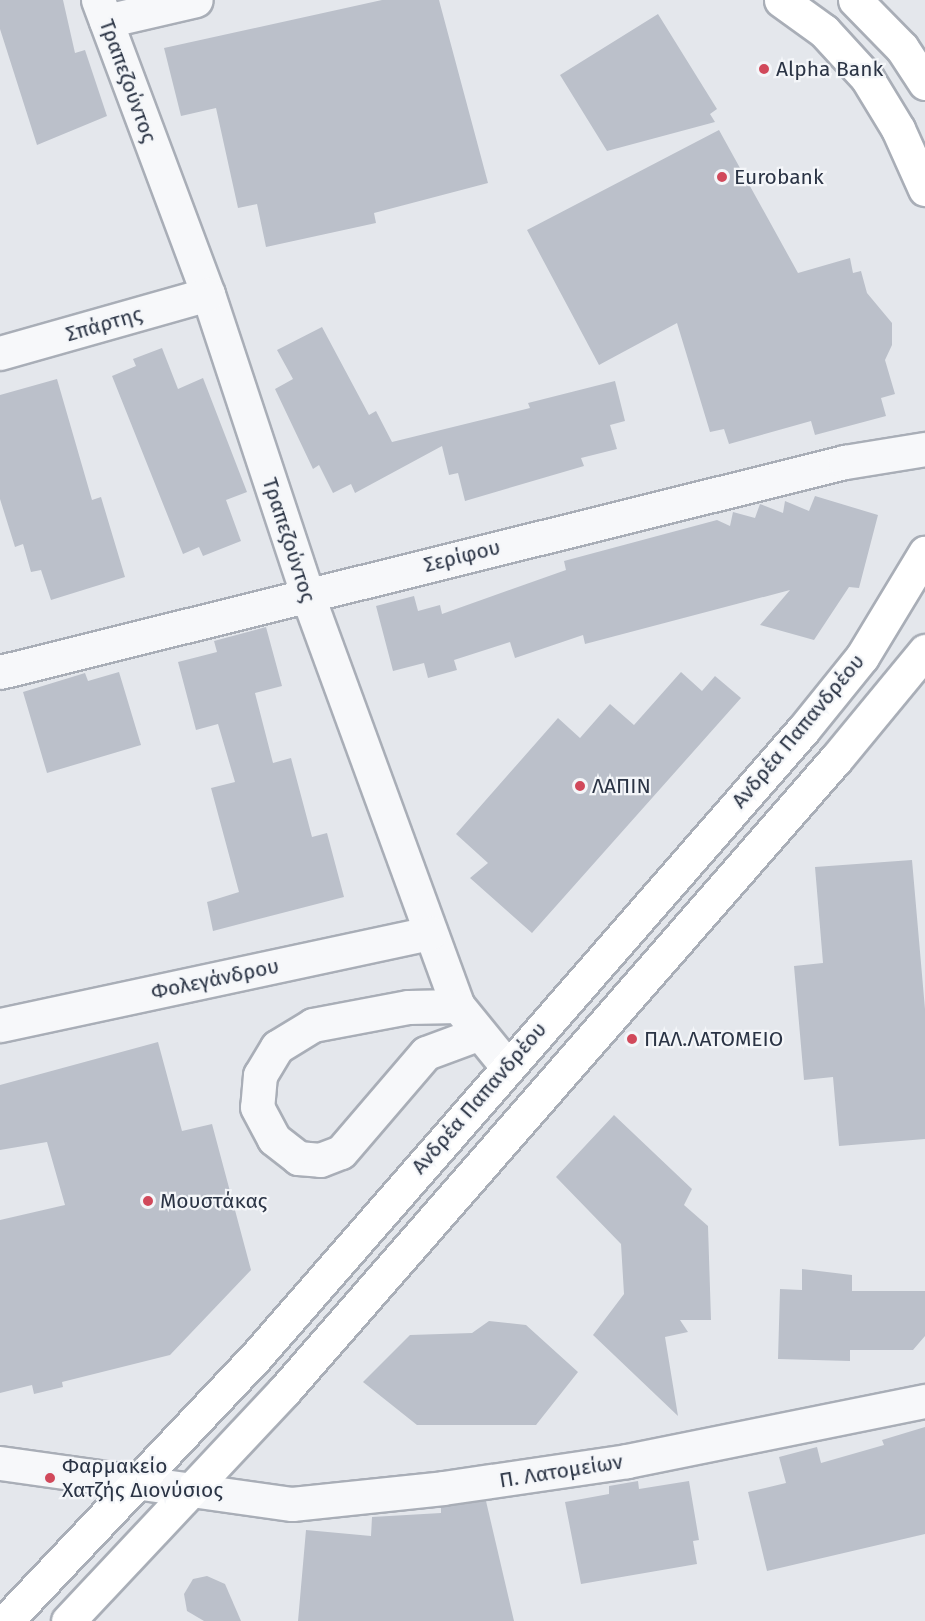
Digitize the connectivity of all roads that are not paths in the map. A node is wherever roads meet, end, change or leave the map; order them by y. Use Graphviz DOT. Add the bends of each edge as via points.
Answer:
graph roads {
  1 [pos="196,0"];
  2 [pos="781,0"];
  3 [pos="854,0"];
  4 [pos="102,10"];
  5 [pos="824,31"];
  6 [pos="913,40"];
  7 [pos="867,78"];
  8 [pos="925,83"];
  9 [pos="925,189"];
  10 [pos="208,294"];
  11 [pos="0,353"];
  12 [pos="925,449"];
  13 [pos="925,553"];
  14 [pos="307,594"];
  15 [pos="924,660"];
  16 [pos="0,672"];
  17 [pos="430,933"];
  18 [pos="458,1006"];
  19 [pos="0,1025"];
  20 [pos="477,1034"];
  21 [pos="506,1065"];
  22 [pos="925,1401"];
  23 [pos="0,1463"];
  24 [pos="138,1483"];
  25 [pos="193,1491"];
  26 [pos="6,1621"];
  27 [pos="68,1621"];
  1 -- 4 [label="street"];
  2 -- 5 [label="main road"];
  3 -- 5 [label="main road"];
  3 -- 6 [label="main road"];
  4 -- 10 [label="street, Τραπεζούντος"];
  5 -- 7 [label="main road"];
  6 -- 7 [label="main road"];
  6 -- 8 [label="main road"];
  7 -- 9 [label="main road" via="898,129"];
  10 -- 11 [label="street, Σπάρτης"];
  10 -- 14 [label="street, Τραπεζούντος"];
  12 -- 14 [label="street, Σερίφου" via="875,454"];
  13 -- 21 [label="main road, Ανδρέα Παπανδρέου" via="862,657 811,721"];
  14 -- 16 [label="street, Σερίφου"];
  14 -- 17 [label="street, Τραπεζούντος"];
  15 -- 25 [label="main road, Ανδρέα Παπανδρέου"];
  17 -- 18 [label="street, Τραπεζούντος"];
  17 -- 19 [label="street, Φολεγάνδρου"];
  18 -- 20 [label="street, Τραπεζούντος"];
  18 -- 20 [label="street" via="408,1007 313,1024 277,1047 260,1075 257,1107 274,1139 298,1158 320,1160 341,1152 426,1053"];
  20 -- 21 [label="street, Τραπεζούντος"];
  21 -- 24 [label="main road, Ανδρέα Παπανδρέου" via="254,1359"];
  22 -- 25 [label="street, Π. Λατομείων" via="627,1461 443,1488 292,1504"];
  23 -- 24 [label="street, Π. Λατομείων"];
  24 -- 25 [label="street, Π. Λατομείων"];
  24 -- 26 [label="main road, Ανδρέα Παπανδρέου"];
  25 -- 27 [label="main road, Ανδρέα Παπανδρέου"];
}
